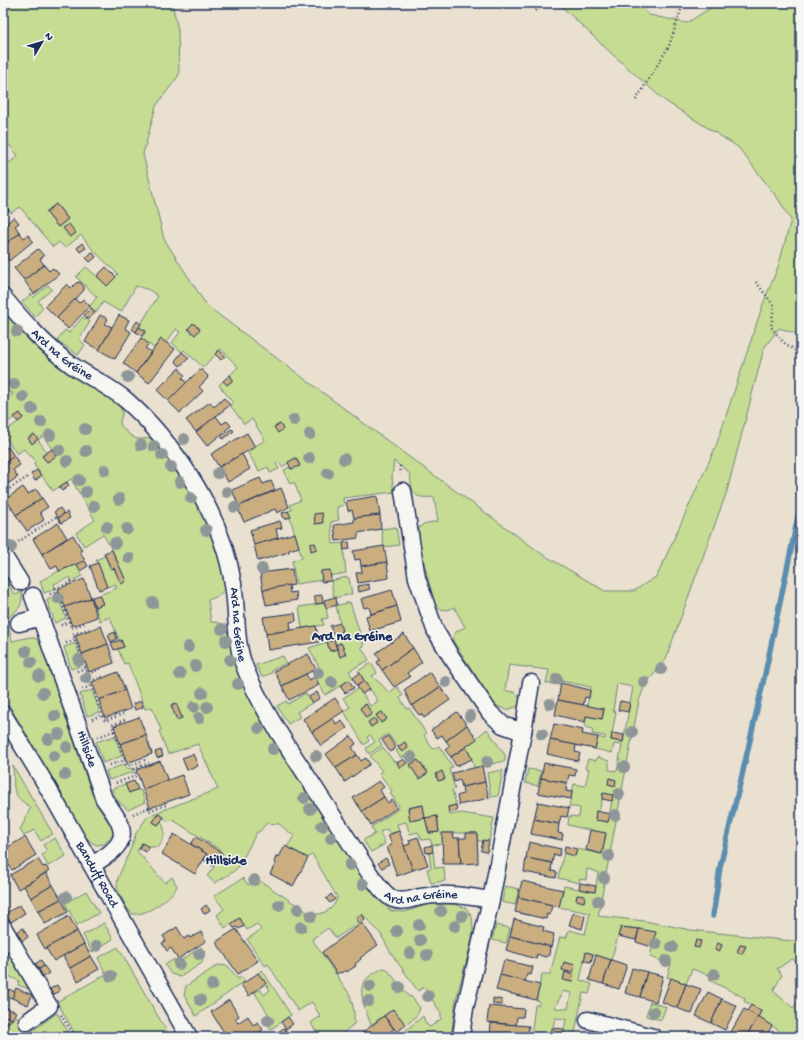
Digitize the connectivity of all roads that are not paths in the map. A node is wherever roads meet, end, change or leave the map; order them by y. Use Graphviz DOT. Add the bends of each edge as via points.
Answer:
graph roads {
  1 [pos="3,297"];
  2 [pos="403,491"];
  3 [pos="3,555"];
  4 [pos="20,582"];
  5 [pos="38,596"];
  6 [pos="41,617"];
  7 [pos="19,623"];
  8 [pos="530,683"];
  9 [pos="3,714"];
  10 [pos="523,732"];
  11 [pos="92,866"];
  12 [pos="491,900"];
  13 [pos="3,927"];
  14 [pos="588,1020"];
  15 [pos="27,1022"];
  16 [pos="189,1037"];
  17 [pos="461,1037"];
  18 [pos="653,1037"];
  1 -- 12 [label="street, Ard na Gréine" via="54,352 125,399 144,416 160,432 191,477 216,524 226,553 233,585 237,636 244,666 255,691 270,720 382,890 392,899 404,901 439,894"];
  2 -- 10 [label="street" via="417,578 435,630 490,713 503,726"];
  3 -- 4 [label="street"];
  5 -- 6 [label="street, Hillside"];
  6 -- 7 [label="street"];
  6 -- 11 [label="street, Hillside" via="104,799 122,827 122,837 116,849"];
  8 -- 10 [label="street"];
  9 -- 11 [label="street, Banduff Road"];
  10 -- 12 [label="street"];
  11 -- 16 [label="street, Banduff Road"];
  12 -- 17 [label="street" via="465,1008"];
  13 -- 15 [label="street" via="49,1006"];
  14 -- 18 [label="street"];
}
